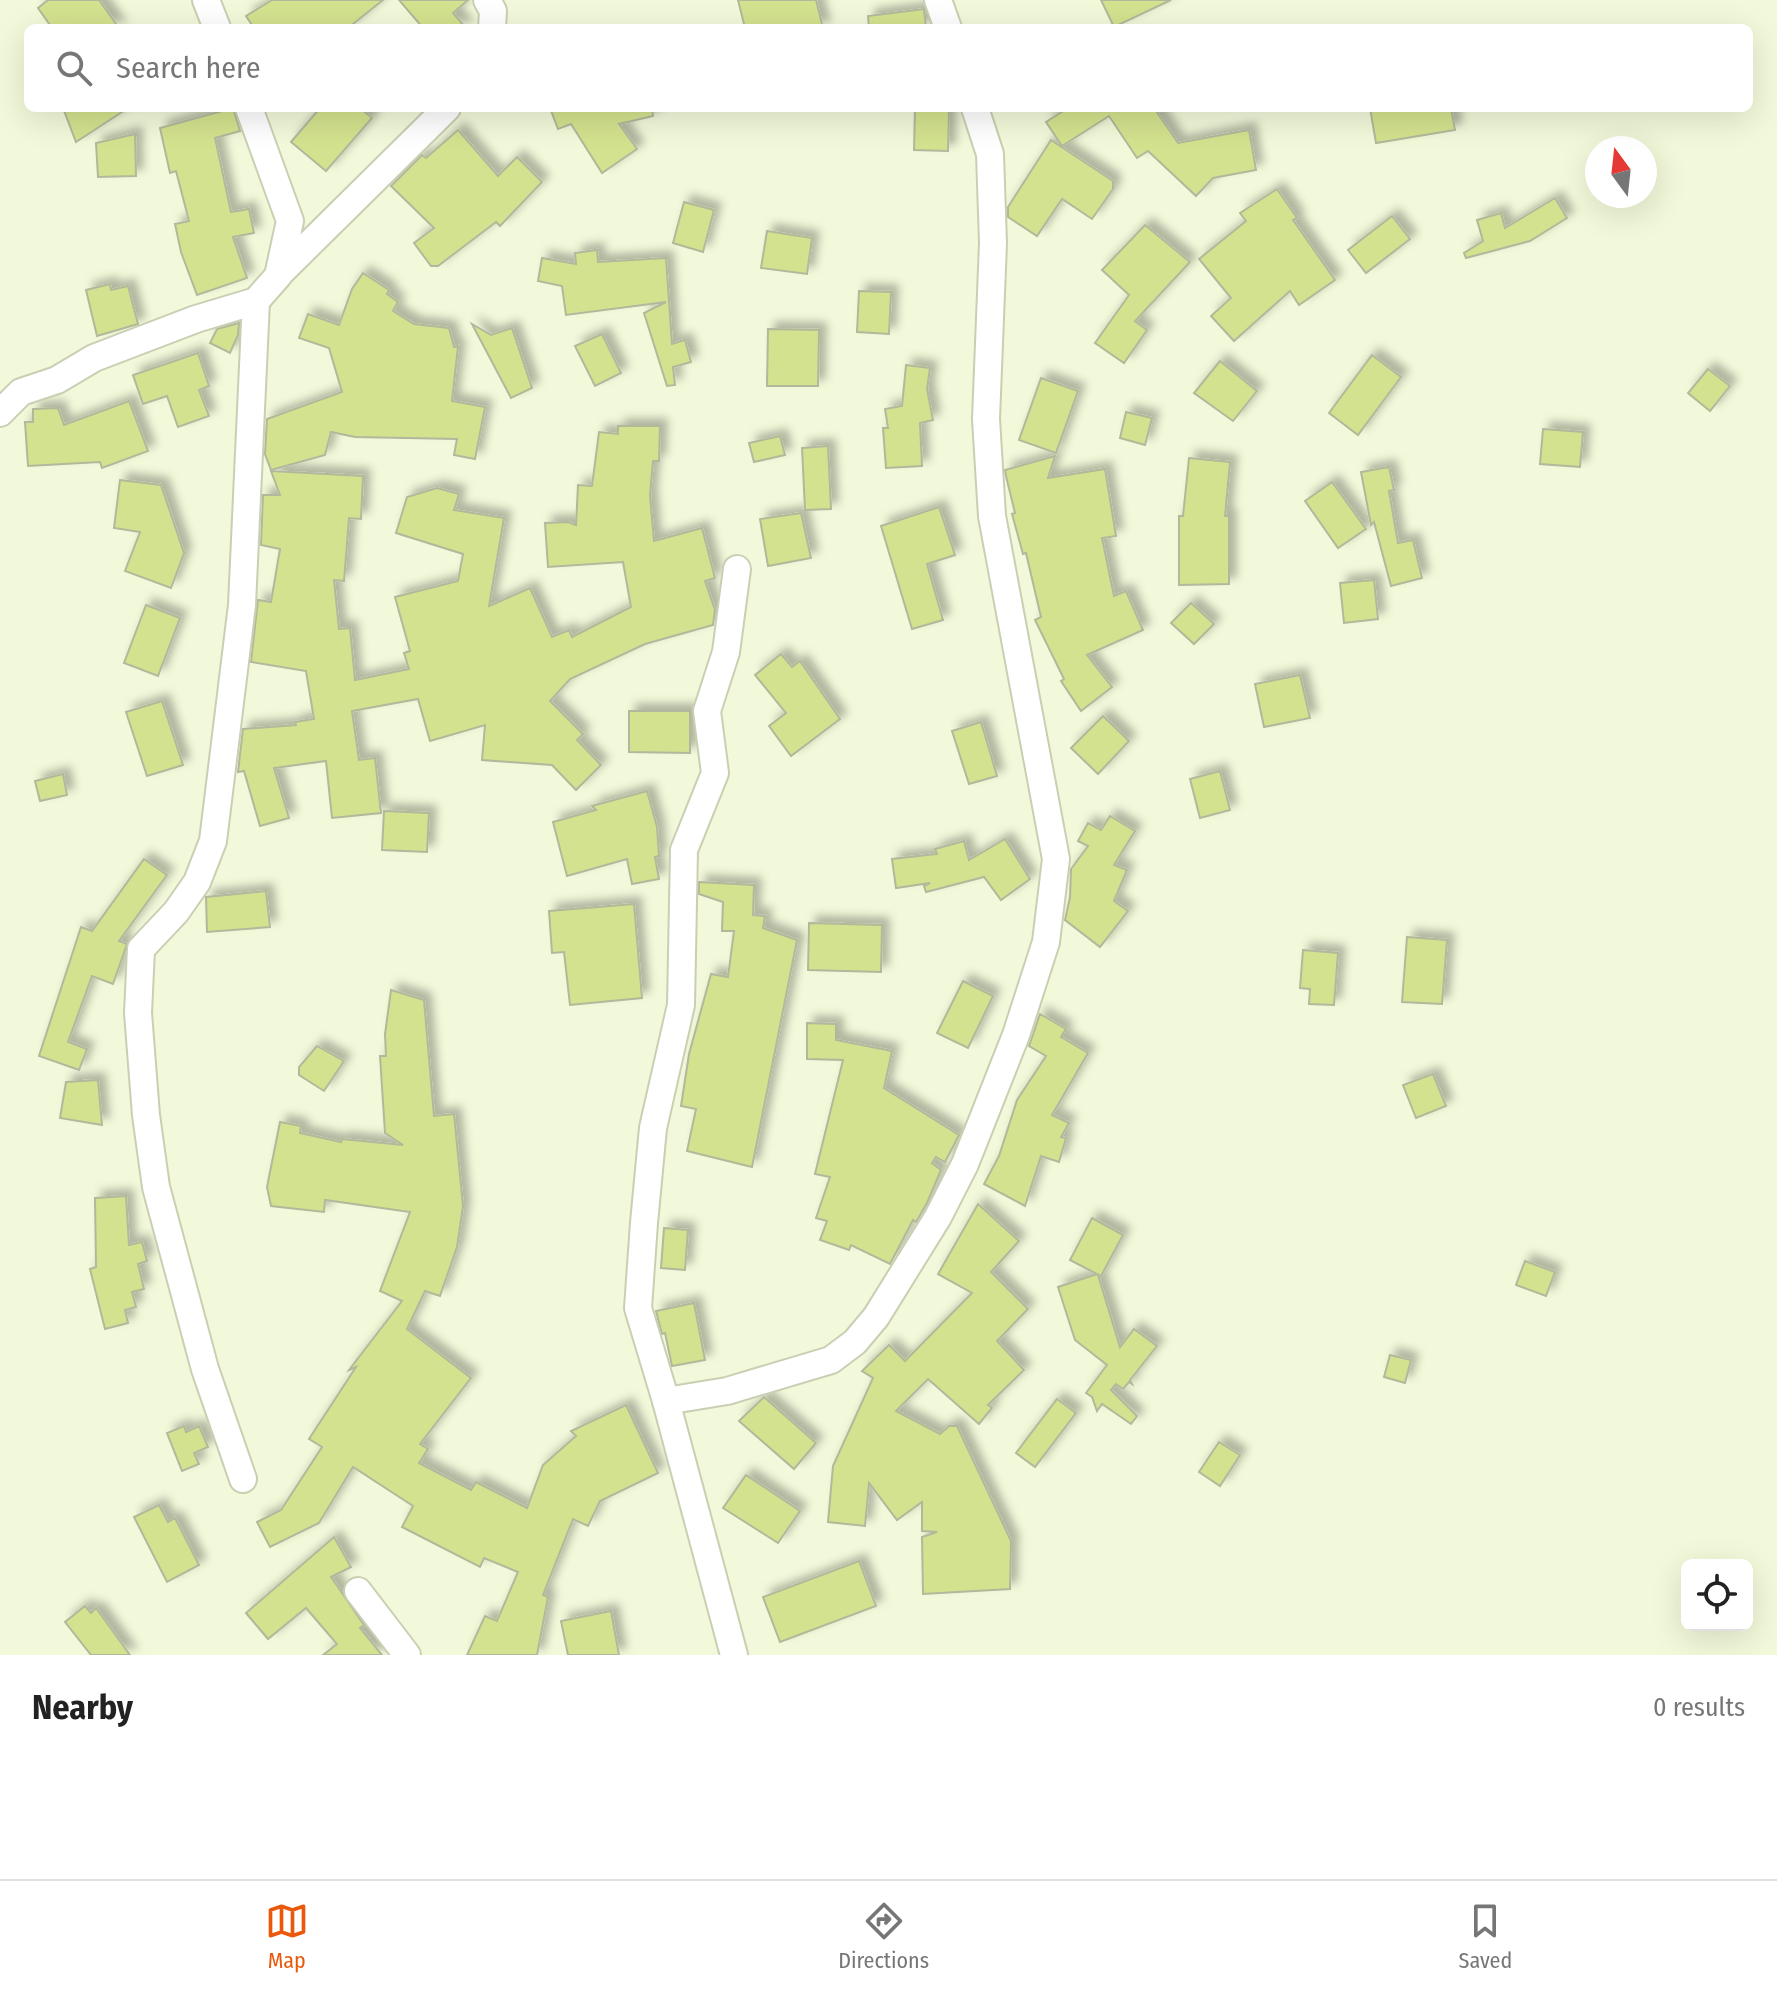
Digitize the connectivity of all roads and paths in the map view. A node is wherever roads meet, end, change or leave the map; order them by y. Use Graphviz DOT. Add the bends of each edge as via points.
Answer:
graph roads {
  1 [pos="206,0"];
  2 [pos="487,0"];
  3 [pos="938,0"];
  4 [pos="948,0"];
  5 [pos="215,24"];
  6 [pos="492,24"];
  7 [pos="949,24"];
  8 [pos="951,24"];
  9 [pos="250,112"];
  10 [pos="443,112"];
  11 [pos="976,112"];
  12 [pos="278,276"];
  13 [pos="256,301"];
  14 [pos="0,413"];
  15 [pos="737,569"];
  16 [pos="666,1401"];
  17 [pos="243,1479"];
  18 [pos="358,1591"];
  19 [pos="407,1655"];
  20 [pos="734,1655"];
  1 -- 5 [label="street"];
  2 -- 6 [label="street"];
  3 -- 7 [label="street"];
  4 -- 8 [label="street"];
  9 -- 12 [label="street" via="290,221"];
  10 -- 12 [label="street"];
  11 -- 16 [label="street" via="990,154 993,228 986,419 992,516 1056,859 1046,942 965,1164 876,1317 831,1360 727,1391"];
  12 -- 13 [label="street"];
  13 -- 14 [label="street" via="94,358 57,380 21,392"];
  13 -- 17 [label="street" via="242,605 213,841 197,882 141,949 138,1013 156,1187 205,1369"];
  15 -- 16 [label="street" via="726,652 707,711 715,773 684,850 681,1005 653,1128 644,1223 638,1308"];
  16 -- 20 [label="street"];
  18 -- 19 [label="street"];
}
